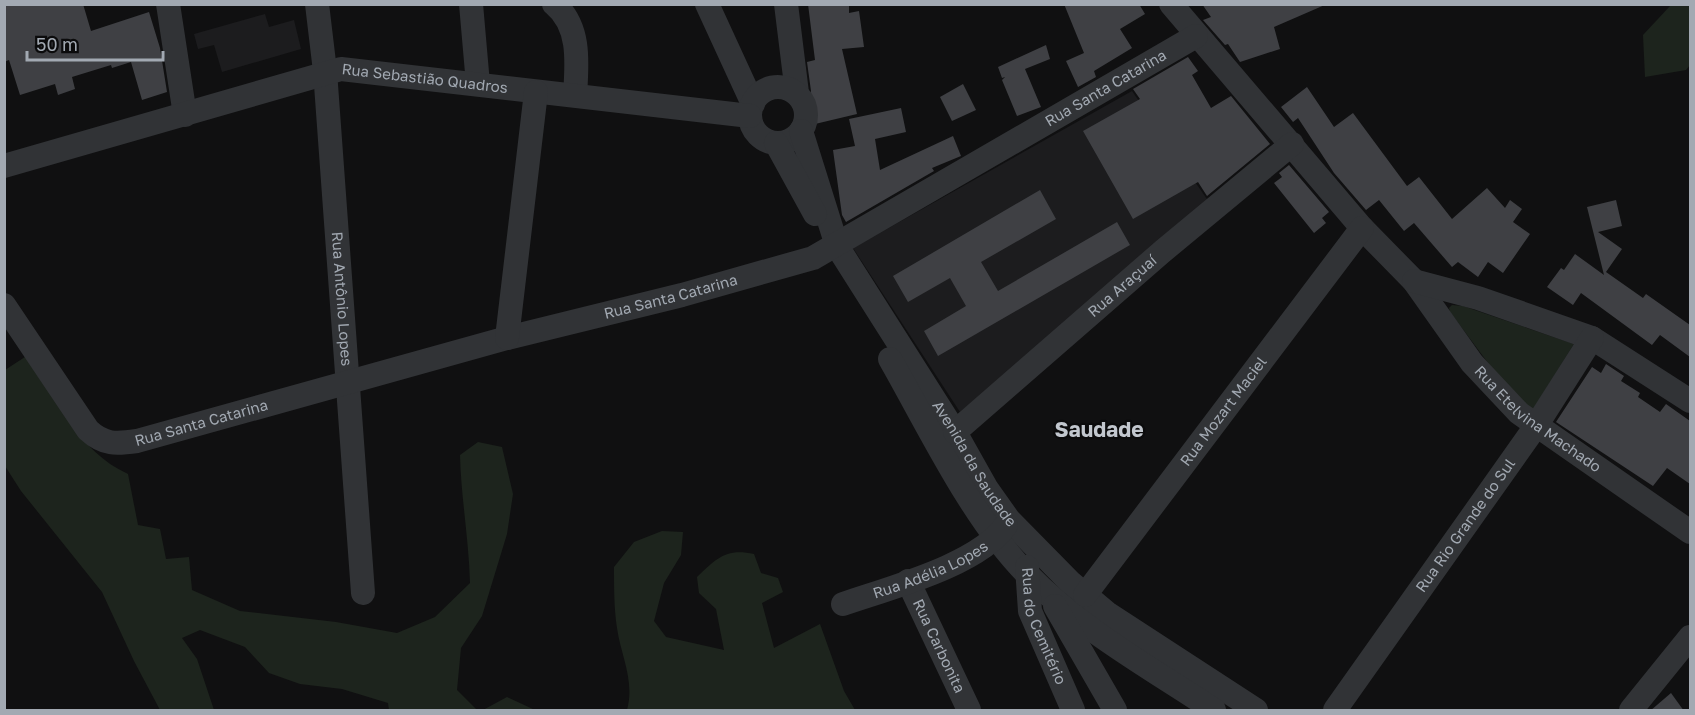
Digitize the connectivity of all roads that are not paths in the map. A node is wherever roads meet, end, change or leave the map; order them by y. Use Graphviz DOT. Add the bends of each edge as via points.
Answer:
graph roads {
  1 [pos="168,4"];
  2 [pos="317,4"];
  3 [pos="471,4"];
  4 [pos="554,4"];
  5 [pos="707,4"];
  6 [pos="786,4"];
  7 [pos="1171,4"];
  8 [pos="1196,36"];
  9 [pos="326,72"];
  10 [pos="478,84"];
  11 [pos="536,92"];
  12 [pos="797,93"];
  13 [pos="575,95"];
  14 [pos="751,110"];
  15 [pos="185,115"];
  16 [pos="801,131"];
  17 [pos="776,143"];
  18 [pos="1292,144"];
  19 [pos="4,166"];
  20 [pos="1362,228"];
  21 [pos="832,249"];
  22 [pos="1414,281"];
  23 [pos="4,305"];
  24 [pos="507,338"];
  25 [pos="1592,338"];
  26 [pos="348,382"];
  27 [pos="1690,401"];
  28 [pos="1536,426"];
  29 [pos="955,432"];
  30 [pos="1003,529"];
  31 [pos="1690,532"];
  32 [pos="1028,538"];
  33 [pos="1049,562"];
  34 [pos="1026,574"];
  35 [pos="908,581"];
  36 [pos="363,593"];
  37 [pos="1048,595"];
  38 [pos="1085,595"];
  39 [pos="843,604"];
  40 [pos="1690,636"];
  41 [pos="969,711"];
  42 [pos="1073,711"];
  43 [pos="1115,711"];
  44 [pos="1214,711"];
  45 [pos="1256,711"];
  46 [pos="1335,711"];
  47 [pos="1631,711"];
  1 -- 15 [label="street"];
  2 -- 9 [label="street, Rua Antônio Lopes"];
  3 -- 10 [label="street"];
  4 -- 13 [label="street" via="573,27"];
  5 -- 14 [label="street"];
  6 -- 12 [label="street"];
  7 -- 8 [label="street, Rua Etelvina Machado"];
  8 -- 18 [label="street, Rua Etelvina Machado"];
  8 -- 21 [label="street, Rua Santa Catarina"];
  9 -- 10 [label="street, Rua Sebastião Quadros" via="364,70"];
  9 -- 15 [label="street, Rua Sebastião Quadros"];
  9 -- 26 [label="street, Rua Antônio Lopes"];
  10 -- 11 [label="street, Rua Sebastião Quadros"];
  11 -- 13 [label="street, Rua Sebastião Quadros"];
  11 -- 24 [label="street"];
  12 -- 14 [label="street" via="778,86 767,89"];
  12 -- 16 [label="street" via="805,105"];
  13 -- 14 [label="street, Rua Sebastião Quadros"];
  14 -- 17 [label="street" via="758,134"];
  15 -- 19 [label="street, Rua Sebastião Quadros"];
  16 -- 17 [label="street" via="790,140"];
  16 -- 21 [label="street, Avenida da Saudade"];
  17 -- 21 [label="street, Avenida da Saudade"];
  18 -- 20 [label="street, Rua Etelvina Machado"];
  18 -- 29 [label="street, Rua Araçuaí"];
  20 -- 22 [label="street, Rua Etelvina Machado"];
  20 -- 38 [label="street, Rua Mozart Maciel"];
  21 -- 24 [label="street, Rua Santa Catarina" via="813,258 682,295"];
  21 -- 29 [label="street, Avenida da Saudade"];
  21 -- 30 [label="street, Avenida da Saudade" via="975,506"];
  22 -- 25 [label="street" via="1478,298"];
  22 -- 28 [label="street, Rua Etelvina Machado" via="1444,327 1496,392"];
  23 -- 26 [label="street, Rua Santa Catarina" via="88,430 100,441 137,441"];
  24 -- 26 [label="street, Rua Santa Catarina"];
  25 -- 27 [label="street"];
  25 -- 28 [label="street, Rua Rio Grande do Sul"];
  26 -- 36 [label="street, Rua Antônio Lopes"];
  28 -- 31 [label="street, Rua Etelvina Machado"];
  28 -- 46 [label="street, Rua Rio Grande do Sul"];
  29 -- 30 [label="street, Avenida da Saudade" via="987,489"];
  30 -- 32 [label="street, Avenida da Saudade"];
  30 -- 34 [label="street, Avenida da Saudade"];
  30 -- 35 [label="street, Rua Adélia Lopes" via="965,558"];
  32 -- 33 [label="street, Avenida da Saudade"];
  32 -- 34 [label="street, Rua do Cemitério"];
  33 -- 37 [label="street"];
  33 -- 38 [label="street, Avenida da Saudade"];
  34 -- 37 [label="street, Avenida da Saudade"];
  34 -- 42 [label="street, Rua do Cemitério" via="1030,611"];
  35 -- 39 [label="street, Rua Adélia Lopes"];
  35 -- 41 [label="street, Rua Carbonita"];
  37 -- 43 [label="street"];
  37 -- 44 [label="street, Avenida da Saudade"];
  38 -- 45 [label="street, Avenida da Saudade"];
  40 -- 47 [label="street"];
}
